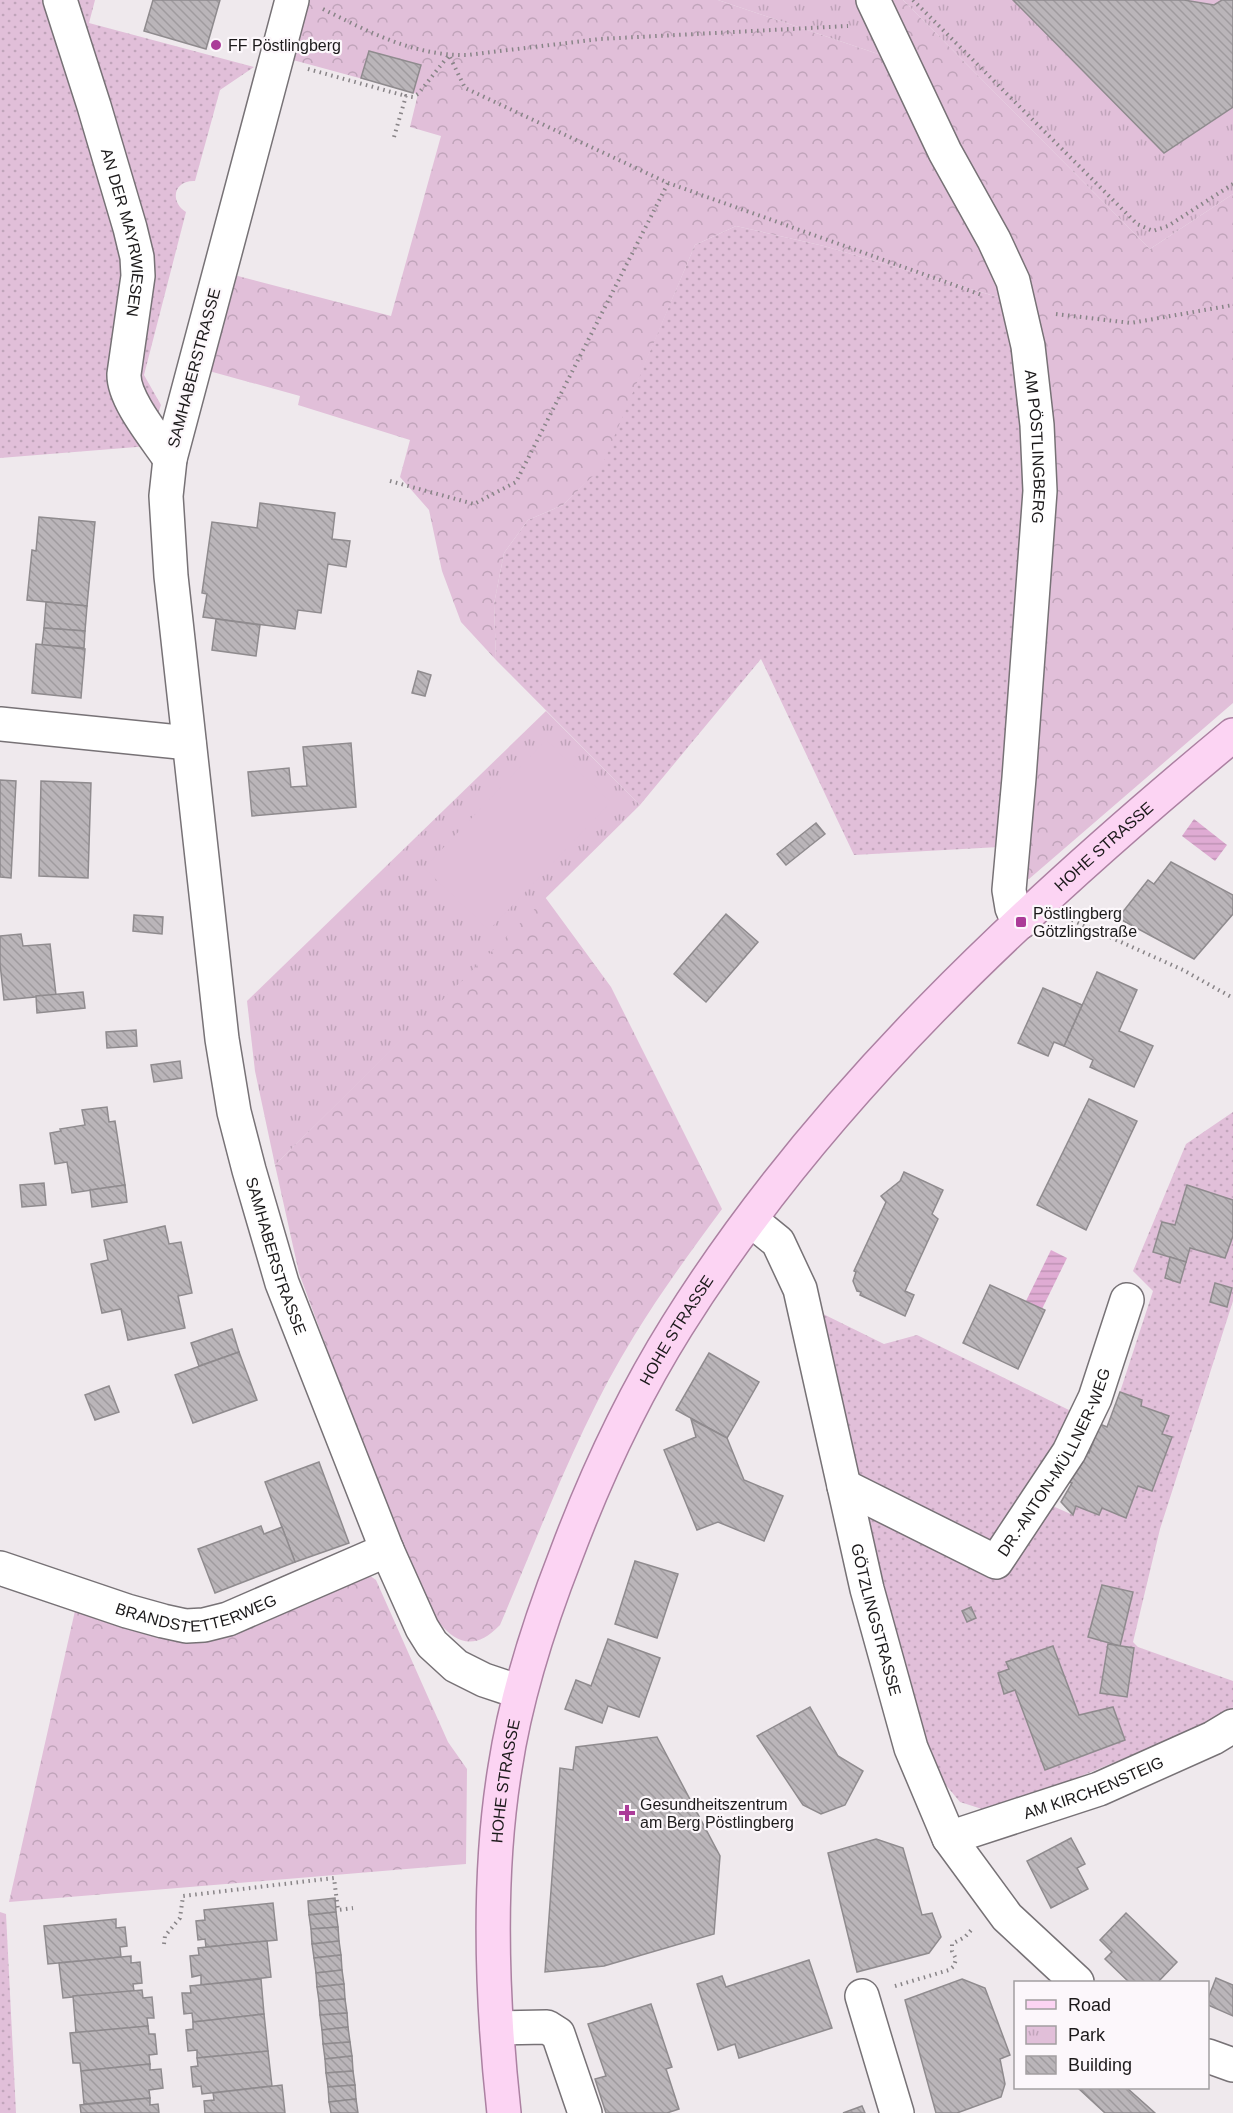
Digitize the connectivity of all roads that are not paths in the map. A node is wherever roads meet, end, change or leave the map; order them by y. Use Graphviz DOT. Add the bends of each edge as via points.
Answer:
graph roads {
  1 [pos="60,0"];
  2 [pos="304,2"];
  3 [pos="879,12"];
  4 [pos="170,459"];
  5 [pos="0,724"];
  6 [pos="1233,735"];
  7 [pos="189,744"];
  8 [pos="1021,922"];
  9 [pos="751,1220"];
  10 [pos="1128,1300"];
  11 [pos="844,1486"];
  12 [pos="387,1550"];
  13 [pos="0,1568"];
  14 [pos="520,1692"];
  15 [pos="1233,1726"];
  16 [pos="949,1838"];
  17 [pos="1075,1981"];
  18 [pos="862,1996"];
  19 [pos="497,2028"];
  20 [pos="1209,2056"];
  21 [pos="1233,2065"];
  22 [pos="504,2113"];
  23 [pos="585,2113"];
  24 [pos="897,2113"];
  1 -- 4 [label="street, AN DER MAYRWIESEN" via="137,257 125,383"];
  2 -- 4 [label="street, SAMHABERSTRASSE" via="276,60"];
  3 -- 8 [label="street, AM PÖSTLINGBERG" via="945,152 1013,280 1028,346 1040,508 1009,890 1012,908"];
  4 -- 7 [label="street, SAMHABERSTRASSE" via="166,496"];
  5 -- 7 [label="street"];
  6 -- 8 [label="main road, HOHE STRASSE" via="1098,850"];
  7 -- 12 [label="street, SAMHABERSTRASSE" via="234,1112 282,1283"];
  8 -- 9 [label="main road, HOHE STRASSE" via="861,1086"];
  9 -- 11 [label="street, GÖTZLINGSTRASSE" via="778,1242 800,1289"];
  9 -- 14 [label="main road, HOHE STRASSE" via="677,1327 618,1433 561,1568"];
  10 -- 11 [label="street, DR.-ANTON-MÜLLNER-WEG" via="1095,1398 1069,1452 996,1562"];
  11 -- 16 [label="street, GÖTZLINGSTRASSE" via="867,1589 911,1748"];
  12 -- 13 [label="street, BRANDSTETTERWEG" via="228,1619 186,1626"];
  12 -- 14 [label="street, SAMHABERSTRASSE" via="422,1628 444,1657 469,1674"];
  14 -- 19 [label="main road, HOHE STRASSE" via="505,1767 497,1840"];
  15 -- 16 [label="street, AM KIRCHENSTEIG" via="1100,1789"];
  16 -- 17 [label="street, GÖTZLINGSTRASSE" via="1007,1917"];
  18 -- 24 [label="street"];
  19 -- 22 [label="main road, HOHE STRASSE"];
  19 -- 23 [label="street" via="547,2027 558,2034"];
  20 -- 21 [label="street"];
}
